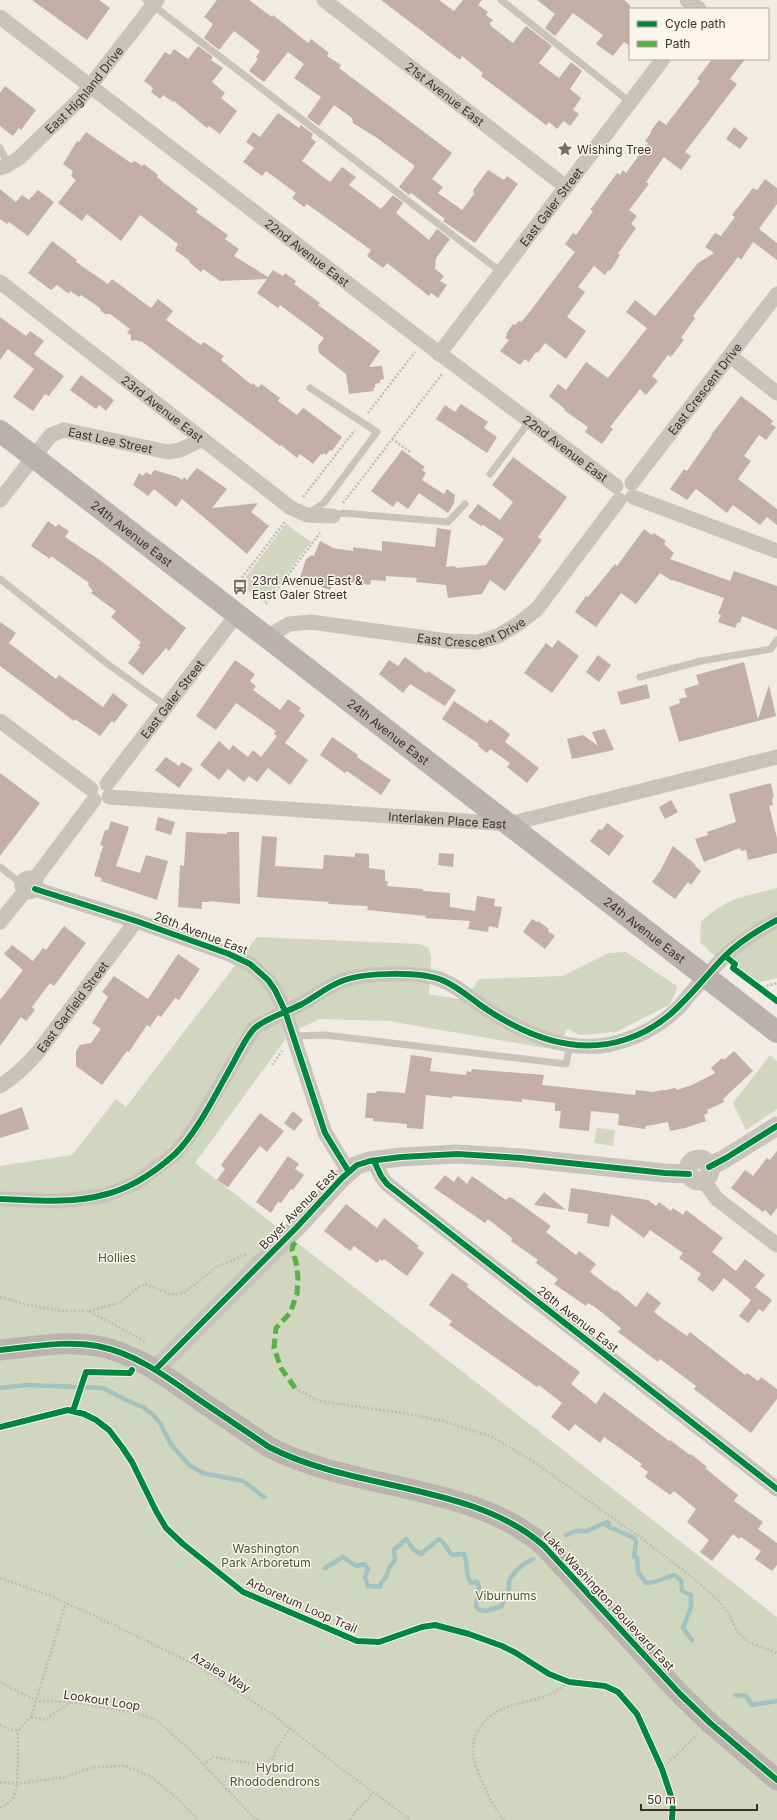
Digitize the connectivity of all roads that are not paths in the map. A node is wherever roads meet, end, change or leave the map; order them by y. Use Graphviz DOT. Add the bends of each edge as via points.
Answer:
graph roads {
  1 [pos="324,0"];
  2 [pos="501,0"];
  3 [pos="687,0"];
  4 [pos="708,0"];
  5 [pos="152,2"];
  6 [pos="699,8"];
  7 [pos="701,8"];
  8 [pos="0,17"];
  9 [pos="662,60"];
  10 [pos="91,86"];
  11 [pos="630,102"];
  12 [pos="0,148"];
  13 [pos="4,167"];
  14 [pos="566,187"];
  15 [pos="501,272"];
  16 [pos="0,282"];
  17 [pos="777,294"];
  18 [pos="439,354"];
  19 [pos="730,356"];
  20 [pos="310,388"];
  21 [pos="777,392"];
  22 [pos="529,422"];
  23 [pos="0,431"];
  24 [pos="203,439"];
  25 [pos="33,456"];
  26 [pos="490,474"];
  27 [pos="625,492"];
  28 [pos="0,500"];
  29 [pos="464,504"];
  30 [pos="307,515"];
  31 [pos="333,516"];
  32 [pos="777,551"];
  33 [pos="0,579"];
  34 [pos="237,614"];
  35 [pos="267,637"];
  36 [pos="777,640"];
  37 [pos="640,677"];
  38 [pos="166,706"];
  39 [pos="0,721"];
  40 [pos="777,757"];
  41 [pos="108,790"];
  42 [pos="93,794"];
  43 [pos="509,824"];
  44 [pos="0,867"];
  45 [pos="29,886"];
  46 [pos="777,920"];
  47 [pos="136,921"];
  48 [pos="0,922"];
  49 [pos="707,977"];
  50 [pos="777,1032"];
  51 [pos="293,1036"];
  52 [pos="570,1045"];
  53 [pos="0,1086"];
  54 [pos="777,1126"];
  55 [pos="374,1161"];
  56 [pos="349,1172"];
  57 [pos="700,1173"];
  58 [pos="0,1199"];
  59 [pos="777,1245"];
  60 [pos="0,1350"];
  61 [pos="156,1370"];
  62 [pos="777,1489"];
  63 [pos="777,1780"];
  1 -- 14 [label="street, 21st Avenue East"];
  2 -- 11 [label="lane"];
  3 -- 6 [label="street"];
  4 -- 7 [label="street"];
  5 -- 10 [label="street, East Highland Drive"];
  5 -- 15 [label="lane"];
  8 -- 10 [label="street, 22nd Avenue East"];
  9 -- 11 [label="street, East Galer Street"];
  10 -- 13 [label="street, East Highland Drive" via="19,158"];
  10 -- 18 [label="street, 22nd Avenue East"];
  11 -- 14 [label="street, East Galer Street"];
  12 -- 13 [label="lane"];
  14 -- 15 [label="street, East Galer Street"];
  15 -- 18 [label="street, East Galer Street"];
  16 -- 24 [label="street, 23rd Avenue East"];
  17 -- 19 [label="street, East Crescent Drive"];
  18 -- 22 [label="street, 22nd Avenue East"];
  19 -- 21 [label="street"];
  19 -- 27 [label="street, East Crescent Drive"];
  20 -- 30 [label="lane" via="377,432 324,503"];
  22 -- 26 [label="lane"];
  22 -- 27 [label="street, 22nd Avenue East"];
  23 -- 25 [label="main road, 24th Avenue East"];
  24 -- 25 [label="street, East Lee Street" via="180,450 168,452 64,430 51,435"];
  24 -- 30 [label="street, 23rd Avenue East" via="292,508"];
  25 -- 28 [label="street, East Lee Street"];
  25 -- 34 [label="main road, 24th Avenue East"];
  27 -- 32 [label="street, 22nd Avenue East"];
  27 -- 35 [label="street, East Crescent Drive" via="538,608 498,636 478,642 448,641 311,622 289,624"];
  29 -- 31 [label="lane" via="448,522 343,513"];
  30 -- 31 [label="street, 23rd Avenue East"];
  33 -- 38 [label="lane" via="109,665"];
  34 -- 35 [label="main road, 24th Avenue East"];
  34 -- 38 [label="street, East Galer Street"];
  35 -- 43 [label="main road, 24th Avenue East"];
  36 -- 37 [label="lane" via="771,648"];
  38 -- 41 [label="street, East Galer Street"];
  39 -- 42 [label="street"];
  40 -- 43 [label="street, Interlaken Place East"];
  41 -- 42 [label="street" via="102,782 96,783"];
  41 -- 43 [label="street, Interlaken Place East"];
  42 -- 45 [label="street"];
  43 -- 49 [label="main road, 24th Avenue East"];
  44 -- 45 [label="lane"];
  45 -- 47 [label="street, 26th Avenue East"];
  45 -- 48 [label="street"];
  46 -- 49 [label="street" via="725,956"];
  47 -- 51 [label="street, 26th Avenue East" via="250,964 268,980 281,1000"];
  47 -- 53 [label="street, East Garfield Street" via="39,1051 27,1065"];
  49 -- 50 [label="main road, 24th Avenue East"];
  49 -- 52 [label="street" via="677,1010 647,1030 605,1045"];
  51 -- 52 [label="lane" via="325,1035 566,1064"];
  51 -- 56 [label="street, 26th Avenue East" via="325,1133"];
  52 -- 58 [label="street, bridge" via="547,1039 511,1024 453,985 421,974 348,979 254,1028 194,1129 176,1153 136,1183 103,1196 60,1201"];
  54 -- 57 [label="street"];
  55 -- 56 [label="street, Boyer Avenue East" via="358,1165"];
  55 -- 57 [label="street, Boyer Avenue East" via="457,1154 665,1173"];
  55 -- 62 [label="street, 26th Avenue East" via="387,1184"];
  56 -- 61 [label="street, Boyer Avenue East"];
  57 -- 59 [label="street" via="717,1199"];
  60 -- 61 [label="main road, Lake Washington Boulevard East" via="59,1344 96,1346 121,1352"];
  61 -- 63 [label="main road, Lake Washington Boulevard East" via="288,1457 332,1472 446,1498 492,1514 522,1529 544,1546 664,1677 710,1723"];
}
